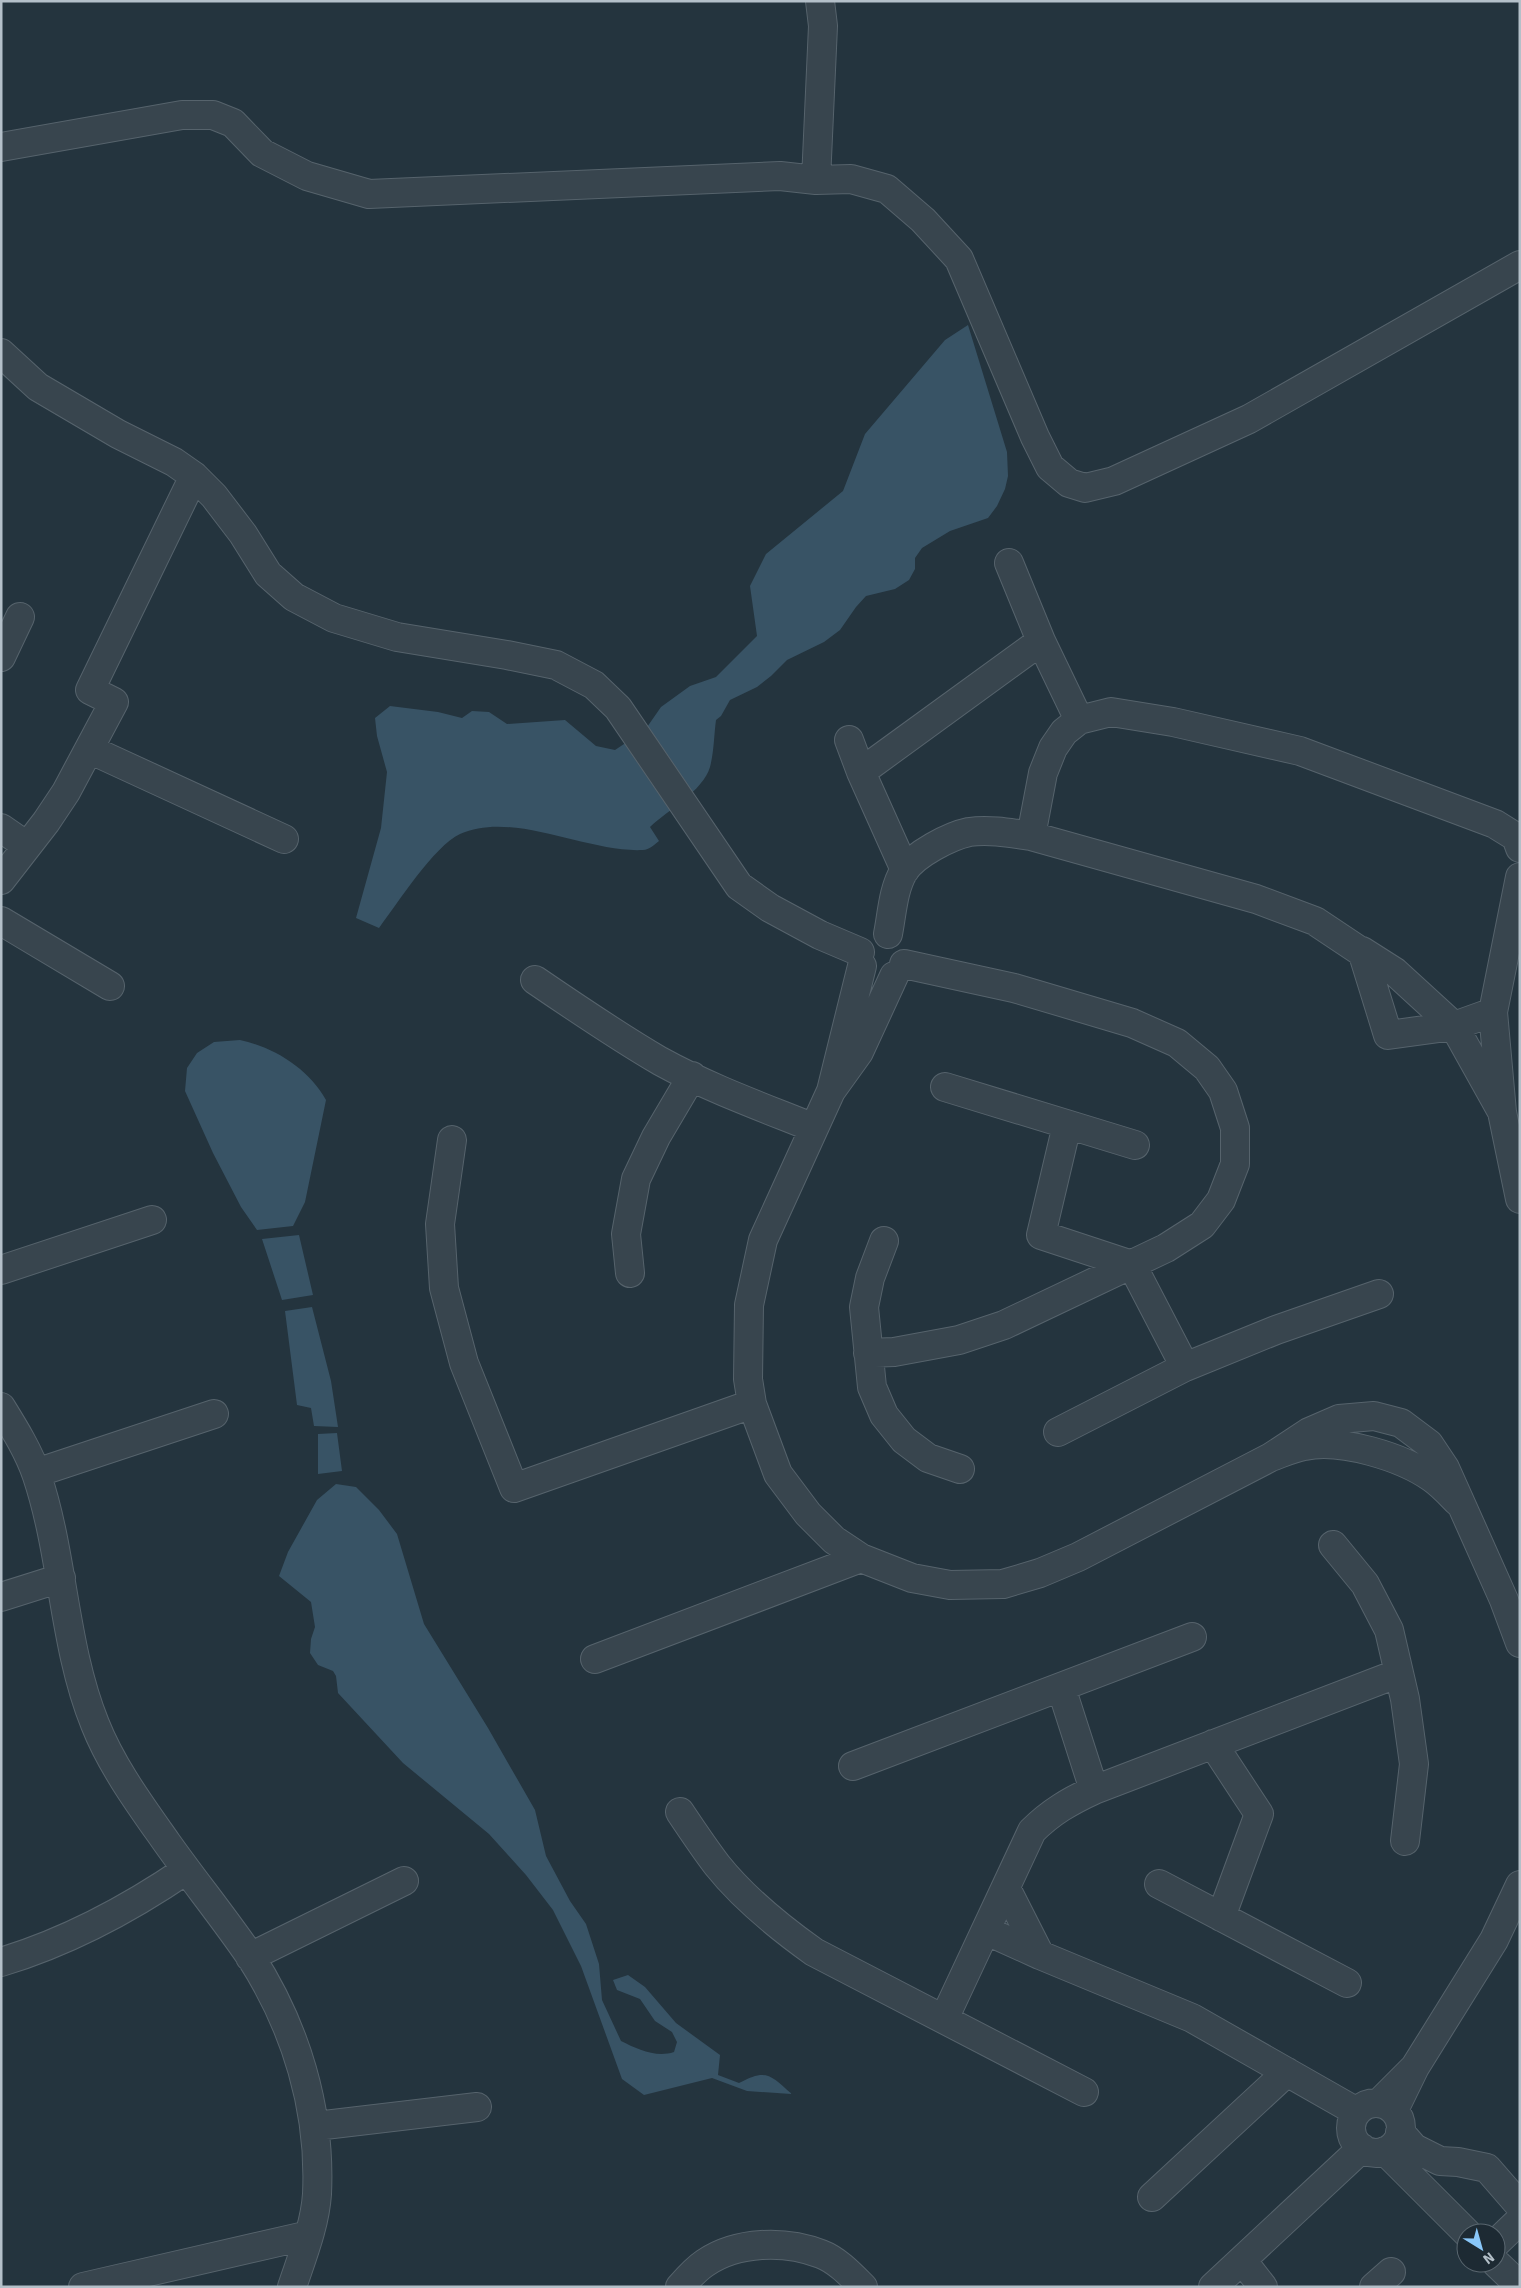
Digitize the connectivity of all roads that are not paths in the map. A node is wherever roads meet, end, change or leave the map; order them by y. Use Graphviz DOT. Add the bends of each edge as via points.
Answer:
graph roads {
  1 [pos="820,1"];
  2 [pos="1,147"];
  3 [pos="816,180"];
  4 [pos="1520,265"];
  5 [pos="1,353"];
  6 [pos="194,476"];
  7 [pos="1009,564"];
  8 [pos="20,617"];
  9 [pos="1041,641"];
  10 [pos="1,657"];
  11 [pos="1079,720"];
  12 [pos="849,740"];
  13 [pos="91,750"];
  14 [pos="861,772"];
  15 [pos="1,828"];
  16 [pos="1031,836"];
  17 [pos="284,839"];
  18 [pos="27,846"];
  19 [pos="1520,848"];
  20 [pos="905,870"];
  21 [pos="1520,877"];
  22 [pos="1,880"];
  23 [pos="1,921"];
  24 [pos="888,934"];
  25 [pos="1362,953"];
  26 [pos="861,959"];
  27 [pos="899,970"];
  28 [pos="535,980"];
  29 [pos="110,986"];
  30 [pos="1493,1012"];
  31 [pos="1454,1026"];
  32 [pos="692,1076"];
  33 [pos="945,1088"];
  34 [pos="831,1091"];
  35 [pos="1502,1112"];
  36 [pos="1067,1125"];
  37 [pos="814,1128"];
  38 [pos="452,1140"];
  39 [pos="1135,1145"];
  40 [pos="1520,1199"];
  41 [pos="152,1220"];
  42 [pos="884,1242"];
  43 [pos="1132,1265"];
  44 [pos="1,1270"];
  45 [pos="630,1273"];
  46 [pos="1379,1294"];
  47 [pos="868,1353"];
  48 [pos="1186,1367"];
  49 [pos="752,1404"];
  50 [pos="1,1407"];
  51 [pos="214,1414"];
  52 [pos="1058,1432"];
  53 [pos="1271,1457"];
  54 [pos="960,1469"];
  55 [pos="36,1473"];
  56 [pos="1458,1502"];
  57 [pos="1333,1546"];
  58 [pos="861,1558"];
  59 [pos="60,1578"];
  60 [pos="1,1597"];
  61 [pos="1192,1637"];
  62 [pos="1520,1643"];
  63 [pos="595,1659"];
  64 [pos="1399,1673"];
  65 [pos="1061,1687"];
  66 [pos="1213,1744"];
  67 [pos="853,1766"];
  68 [pos="1094,1790"];
  69 [pos="680,1812"];
  70 [pos="1405,1840"];
  71 [pos="186,1870"];
  72 [pos="404,1881"];
  73 [pos="1158,1884"];
  74 [pos="1520,1885"];
  75 [pos="1006,1888"];
  76 [pos="1221,1916"];
  77 [pos="987,1930"];
  78 [pos="1040,1955"];
  79 [pos="250,1957"];
  80 [pos="1,1962"];
  81 [pos="1347,1983"];
  82 [pos="944,2019"];
  83 [pos="1287,2072"];
  84 [pos="1084,2092"];
  85 [pos="477,2107"];
  86 [pos="316,2126"];
  87 [pos="1380,2126"];
  88 [pos="1458,2162"];
  89 [pos="1427,2193"];
  90 [pos="1152,2196"];
  91 [pos="1520,2206"];
  92 [pos="1520,2220"];
  93 [pos="1457,2223"];
  94 [pos="1506,2233"];
  95 [pos="309,2235"];
  96 [pos="1242,2260"];
  97 [pos="1506,2272"];
  98 [pos="1520,2286"];
  99 [pos="83,2287"];
  100 [pos="292,2287"];
  101 [pos="680,2287"];
  102 [pos="864,2287"];
  103 [pos="1213,2287"];
  104 [pos="1263,2287"];
  1 -- 3 [label="street" via="823,26"];
  2 -- 3 [label="street" via="182,115 213,115 234,123 262,153 307,176 369,194 780,176"];
  3 -- 4 [label="street" via="851,179 886,189 923,220 959,259 1050,467 1068,483 1085,488 1114,481 1249,419"];
  5 -- 6 [label="street" via="38,387"];
  6 -- 13 [label="street" via="90,690 114,702"];
  6 -- 26 [label="street" via="243,534 268,574 294,597 334,618 397,637 556,665 594,685 618,708 739,886 787,918"];
  7 -- 9 [label="street"];
  8 -- 10 [label="street"];
  9 -- 11 [label="street"];
  9 -- 14 [label="street"];
  11 -- 16 [label="street" via="1064,732 1053,748 1043,773"];
  11 -- 19 [label="street" via="1111,712 1174,722 1300,751 1495,824 1516,837"];
  12 -- 14 [label="street"];
  13 -- 17 [label="street"];
  13 -- 18 [label="street"];
  14 -- 20 [label="street"];
  15 -- 18 [label="street"];
  16 -- 20 [label="street" via="969,832 938,844 916,858"];
  16 -- 25 [label="street" via="1256,899 1315,921"];
  18 -- 22 [label="street"];
  20 -- 24 [label="street" via="897,885"];
  21 -- 30 [label="street"];
  23 -- 29 [label="street"];
  24 -- 26 [label="street" via="873,936 863,945"];
  24 -- 27 [label="street" via="901,942 905,957"];
  25 -- 31 [label="street" via="1395,972"];
  25 -- 31 [label="street" via="1388,1035"];
  26 -- 27 [label="street" via="871,976 886,979"];
  26 -- 34 [label="street"];
  27 -- 34 [label="street" via="859,1052"];
  27 -- 43 [label="street" via="1014,988 1132,1023 1178,1043 1207,1068 1223,1091 1236,1128 1235,1164 1221,1200 1202,1225"];
  28 -- 32 [label="street" via="591,1019"];
  30 -- 31 [label="street"];
  30 -- 35 [label="street"];
  31 -- 35 [label="street"];
  32 -- 37 [label="street"];
  32 -- 45 [label="street" via="636,1179 626,1234"];
  33 -- 36 [label="street"];
  34 -- 37 [label="street"];
  35 -- 40 [label="street"];
  36 -- 39 [label="street"];
  36 -- 43 [label="street" via="1041,1235"];
  37 -- 49 [label="street" via="764,1240 749,1305 748,1379"];
  38 -- 49 [label="street" via="440,1224 444,1288 464,1363 514,1488"];
  41 -- 44 [label="street"];
  42 -- 47 [label="street" via="870,1278 864,1308"];
  43 -- 47 [label="street" via="1004,1325 959,1340 894,1352"];
  43 -- 48 [label="street"];
  46 -- 48 [label="street" via="1276,1330"];
  47 -- 54 [label="street" via="875,1394 884,1415 904,1440 928,1458"];
  48 -- 52 [label="street"];
  49 -- 58 [label="street" via="778,1474 808,1514 834,1540"];
  50 -- 55 [label="street"];
  51 -- 55 [label="street"];
  53 -- 56 [label="street" via="1305,1446 1337,1445 1375,1453 1412,1466 1433,1479"];
  53 -- 56 [label="street" via="1309,1432 1339,1419 1383,1418 1401,1423 1429,1444 1445,1468"];
  53 -- 58 [label="street" via="1078,1557 1003,1584 950,1585 912,1578"];
  55 -- 59 [label="street" via="51,1527"];
  56 -- 62 [label="street" via="1504,1600"];
  57 -- 64 [label="street" via="1365,1584 1388,1630"];
  58 -- 63 [label="street"];
  59 -- 60 [label="street"];
  59 -- 71 [label="street" via="80,1683 96,1728 119,1772"];
  61 -- 65 [label="street"];
  64 -- 66 [label="street"];
  64 -- 70 [label="street" via="1414,1764"];
  65 -- 67 [label="street"];
  65 -- 68 [label="street"];
  66 -- 68 [label="street"];
  66 -- 76 [label="street" via="1259,1814"];
  68 -- 75 [label="street" via="1066,1803 1032,1831"];
  69 -- 82 [label="street" via="718,1866 754,1905 788,1933 814,1952"];
  71 -- 79 [label="street"];
  71 -- 80 [label="street" via="109,1918"];
  72 -- 79 [label="street"];
  73 -- 76 [label="street"];
  74 -- 87 [label="street" via="1494,1940"];
  75 -- 77 [label="street"];
  75 -- 78 [label="street"];
  76 -- 81 [label="street"];
  77 -- 78 [label="street"];
  77 -- 82 [label="street"];
  78 -- 83 [label="street" via="1192,2018"];
  79 -- 86 [label="street" via="292,2041 304,2072"];
  82 -- 84 [label="street"];
  83 -- 87 [label="street"];
  83 -- 90 [label="street"];
  85 -- 86 [label="street"];
  86 -- 95 [label="street" via="317,2195"];
  87 -- 88 [label="street" via="1440,2161"];
  87 -- 89 [label="street"];
  87 -- 96 [label="street"];
  88 -- 89 [label="street"];
  88 -- 91 [label="street" via="1487,2168"];
  89 -- 93 [label="street"];
  92 -- 94 [label="street"];
  95 -- 99 [label="street"];
  95 -- 100 [label="street"];
  96 -- 103 [label="street"];
  96 -- 104 [label="street"];
  97 -- 98 [label="street"];
  101 -- 102 [label="street" via="705,2263 732,2250 761,2244 793,2246 822,2254 849,2272"];
}
